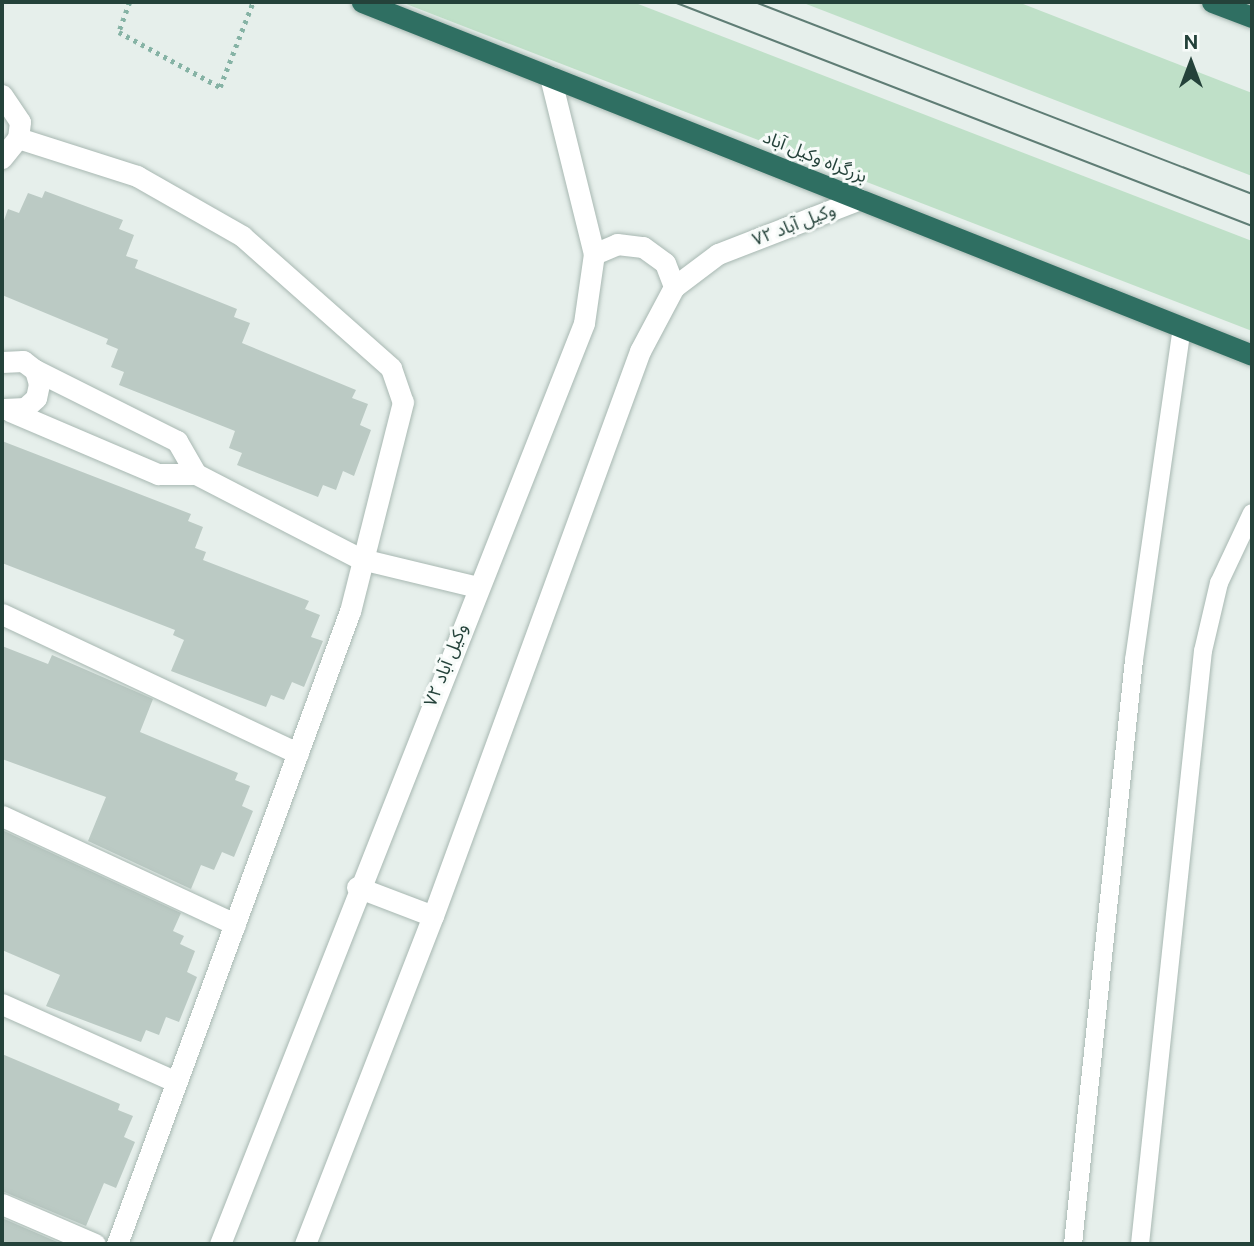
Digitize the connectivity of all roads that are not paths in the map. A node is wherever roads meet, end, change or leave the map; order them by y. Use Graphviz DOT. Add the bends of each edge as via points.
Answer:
graph roads {
  1 [pos="362,2"];
  2 [pos="1212,2"];
  3 [pos="1252,17"];
  4 [pos="550,76"];
  5 [pos="2,95"];
  6 [pos="18,138"];
  7 [pos="2,158"];
  8 [pos="860,199"];
  9 [pos="594,254"];
  10 [pos="674,287"];
  11 [pos="1182,327"];
  12 [pos="1252,355"];
  13 [pos="2,362"];
  14 [pos="35,370"];
  15 [pos="6,410"];
  16 [pos="196,474"];
  17 [pos="1252,513"];
  18 [pos="361,559"];
  19 [pos="478,587"];
  20 [pos="2,614"];
  21 [pos="298,754"];
  22 [pos="2,816"];
  23 [pos="357,887"];
  24 [pos="433,916"];
  25 [pos="235,924"];
  26 [pos="2,1004"];
  27 [pos="176,1082"];
  28 [pos="2,1204"];
  29 [pos="95,1244"];
  30 [pos="117,1244"];
  31 [pos="220,1244"];
  32 [pos="305,1244"];
  33 [pos="1073,1244"];
  34 [pos="1140,1244"];
  1 -- 4 [label="highway, بزرگراه وکیل آباد"];
  2 -- 3 [label="highway"];
  4 -- 8 [label="highway, بزرگراه وکیل آباد"];
  4 -- 9 [label="street, ۷۲ وکیل آباد"];
  5 -- 6 [label="street" via="20,122"];
  6 -- 7 [label="street"];
  6 -- 18 [label="street" via="137,176 242,236 391,368 403,402"];
  8 -- 10 [label="street, ۷۲ وکیل آباد" via="718,254"];
  8 -- 11 [label="highway, بزرگراه وکیل آباد"];
  9 -- 10 [label="street" via="617,244 643,247 665,263"];
  9 -- 19 [label="street, ۷۲ وکیل آباد" via="584,323"];
  10 -- 24 [label="street, ۷۲ وکیل آباد" via="640,351"];
  11 -- 12 [label="highway, بزرگراه وکیل آباد"];
  11 -- 33 [label="lane" via="1134,660"];
  13 -- 14 [label="street" via="23,361"];
  14 -- 15 [label="street" via="36,398 25,408"];
  14 -- 16 [label="street" via="177,441"];
  15 -- 16 [label="street" via="158,474"];
  16 -- 18 [label="street"];
  17 -- 34 [label="lane" via="1219,583 1203,651"];
  18 -- 19 [label="street"];
  18 -- 21 [label="street" via="350,611"];
  19 -- 23 [label="street, ۷۲ وکیل آباد"];
  20 -- 21 [label="street"];
  21 -- 25 [label="street"];
  22 -- 25 [label="street"];
  23 -- 24 [label="street"];
  23 -- 31 [label="street, ۷۲ وکیل آباد"];
  24 -- 32 [label="street, ۷۲ وکیل آباد"];
  25 -- 27 [label="street"];
  26 -- 27 [label="street"];
  27 -- 30 [label="street"];
  28 -- 29 [label="street"];
}
